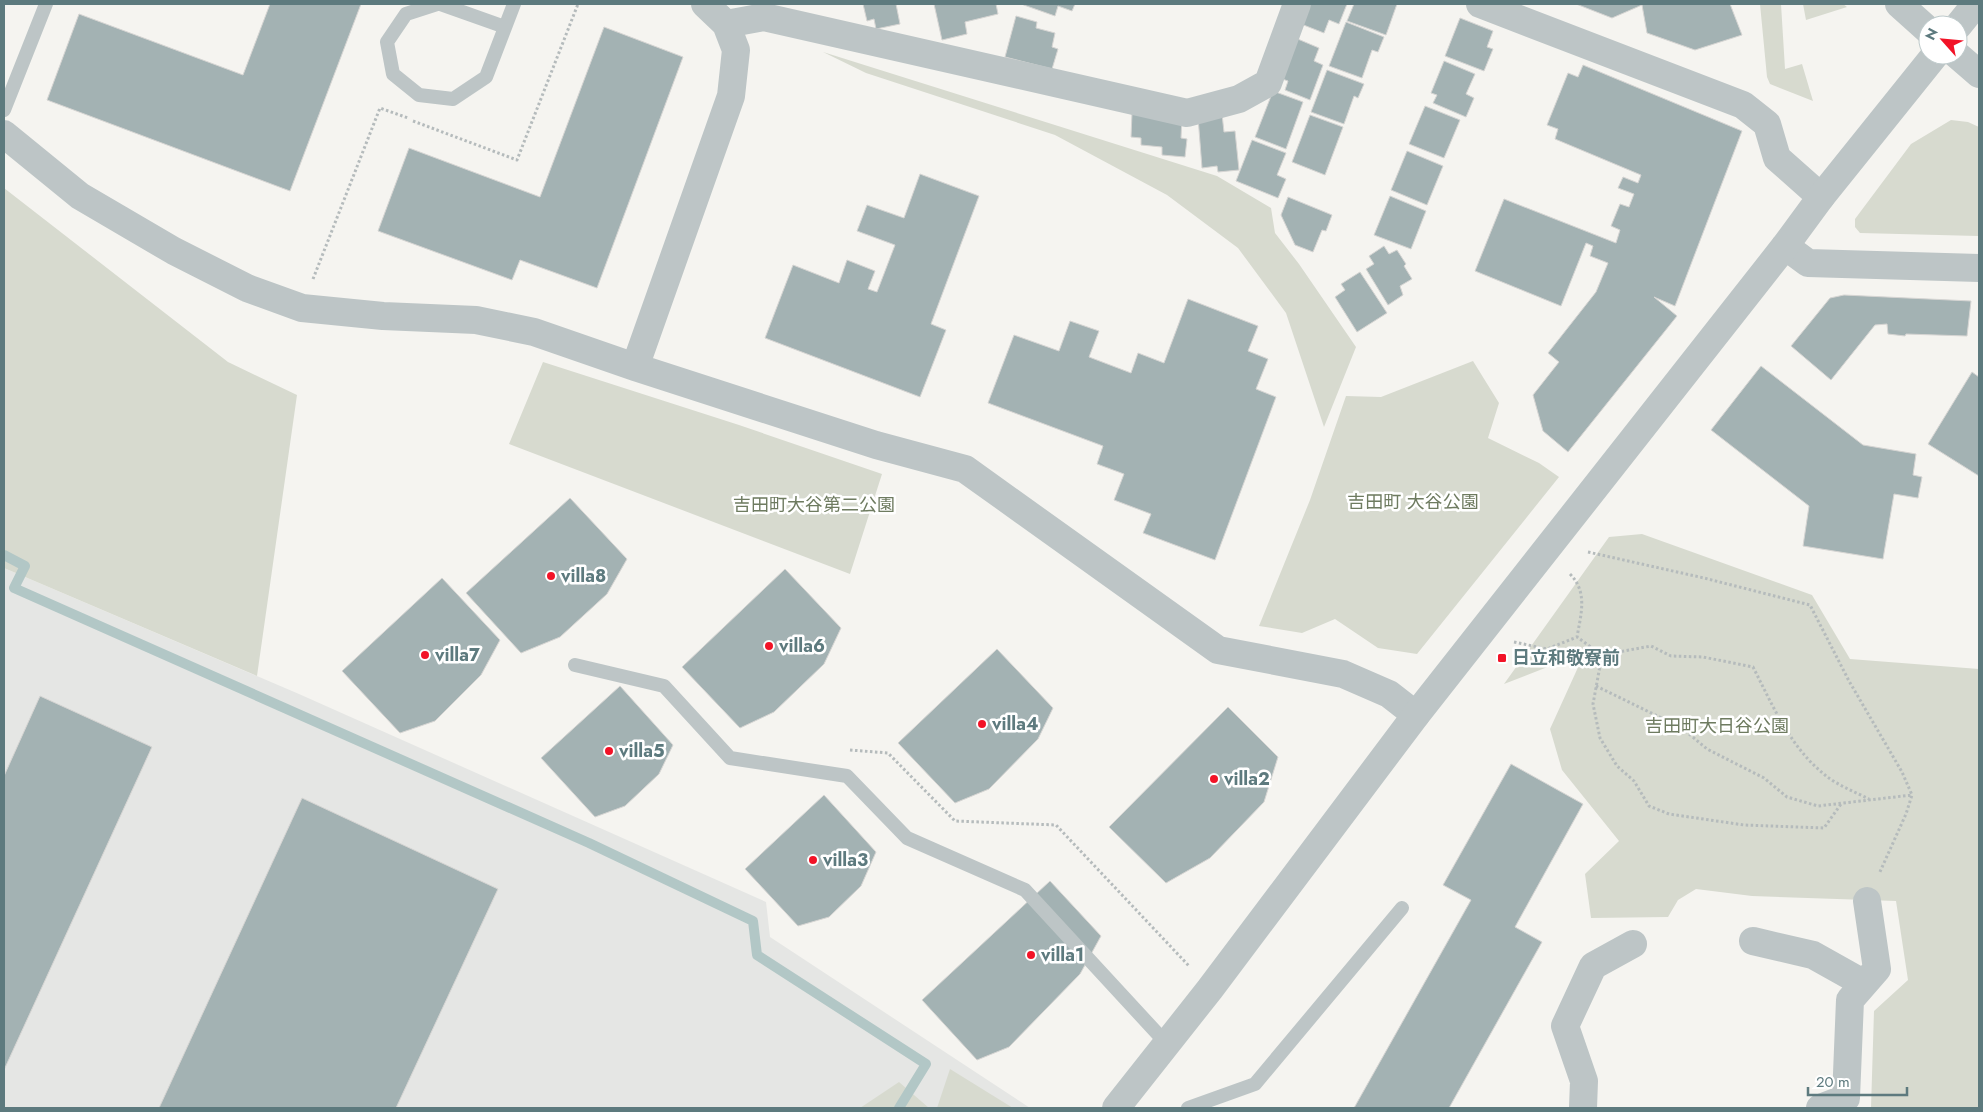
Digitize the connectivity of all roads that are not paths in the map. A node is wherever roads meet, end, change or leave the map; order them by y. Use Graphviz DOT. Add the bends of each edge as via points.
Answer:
graph roads {
  1 [pos="46,4"];
  2 [pos="439,4"];
  3 [pos="514,4"];
  4 [pos="705,4"];
  5 [pos="1297,4"];
  6 [pos="1480,4"];
  7 [pos="1899,4"];
  8 [pos="1918,21"];
  9 [pos="726,24"];
  10 [pos="505,28"];
  11 [pos="1968,64"];
  12 [pos="1927,65"];
  13 [pos="1979,74"];
  14 [pos="4,110"];
  15 [pos="4,134"];
  16 [pos="1821,197"];
  17 [pos="1785,246"];
  18 [pos="1979,268"];
  19 [pos="635,367"];
  20 [pos="574,665"];
  21 [pos="1416,715"];
  22 [pos="1867,901"];
  23 [pos="1402,908"];
  24 [pos="1753,940"];
  25 [pos="1633,944"];
  26 [pos="1863,983"];
  27 [pos="1167,1044"];
  28 [pos="1116,1108"];
  29 [pos="1188,1108"];
  30 [pos="1583,1108"];
  31 [pos="1823,1108"];
  1 -- 14 [label="lane"];
  2 -- 10 [label="lane"];
  2 -- 10 [label="lane" via="406,14 387,42 393,74 419,95 453,99 486,77"];
  3 -- 10 [label="lane"];
  4 -- 9 [label="street"];
  5 -- 9 [label="street" via="1268,83 1239,99 1188,113 764,17"];
  6 -- 16 [label="street" via="1743,105 1767,124 1777,158"];
  7 -- 8 [label="street"];
  9 -- 19 [label="street" via="736,50 731,96"];
  11 -- 13 [label="street"];
  12 -- 16 [label="street"];
  15 -- 19 [label="street" via="80,196 174,251 247,288 302,308 476,320 534,332"];
  16 -- 17 [label="street"];
  17 -- 18 [label="street" via="1808,263"];
  17 -- 21 [label="street"];
  19 -- 21 [label="street" via="876,445 965,469 1218,650 1343,674 1389,694"];
  20 -- 27 [label="lane" via="664,686 730,758 847,776 907,838 1025,890"];
  21 -- 27 [label="street"];
  22 -- 26 [label="street" via="1877,969"];
  23 -- 29 [label="lane" via="1255,1084"];
  24 -- 26 [label="street" via="1813,955"];
  25 -- 30 [label="street" via="1593,966 1565,1026 1584,1081"];
  26 -- 31 [label="street" via="1850,1000 1846,1098"];
  27 -- 28 [label="street"];
}
